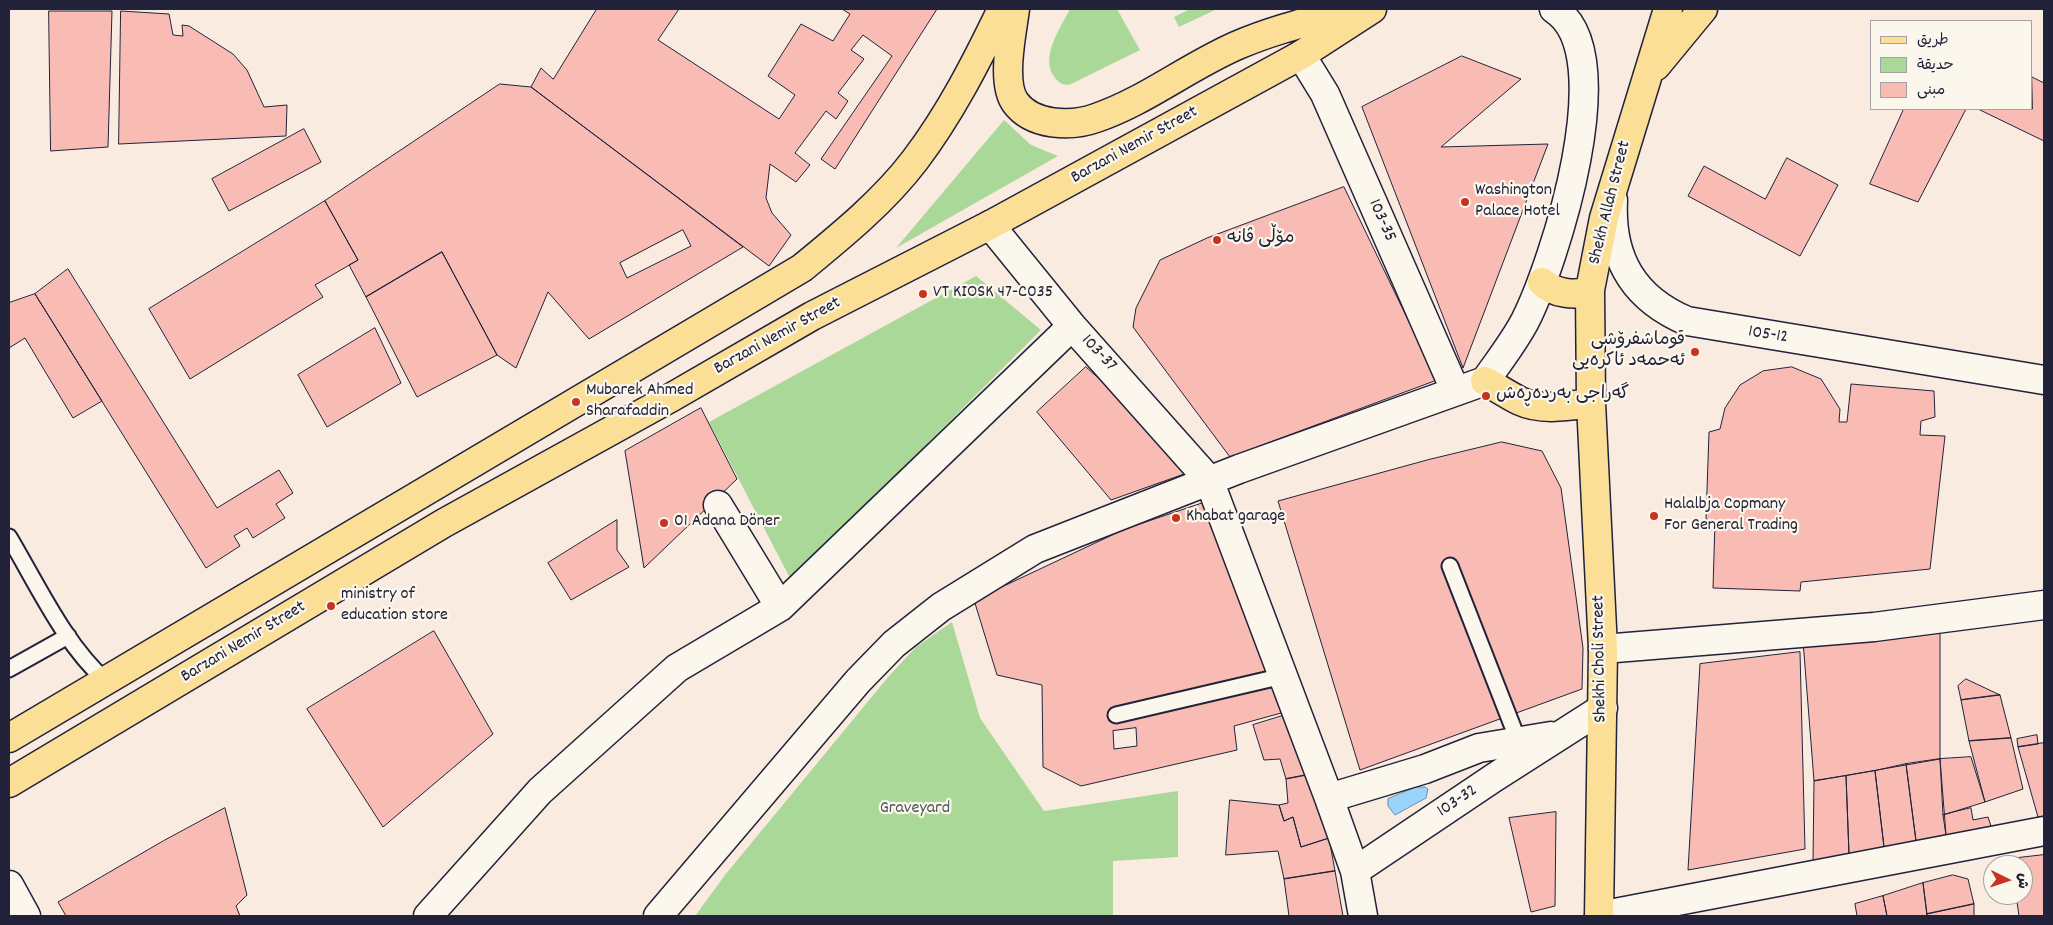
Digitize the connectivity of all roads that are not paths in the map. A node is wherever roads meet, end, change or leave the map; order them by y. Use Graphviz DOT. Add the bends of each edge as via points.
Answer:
graph roads {
  1 [pos="1002,9"];
  2 [pos="1015,9"];
  3 [pos="1354,9"];
  4 [pos="1372,9"];
  5 [pos="1554,9"];
  6 [pos="1668,9"];
  7 [pos="1702,9"];
  8 [pos="1301,55"];
  9 [pos="1646,79"];
  10 [pos="1621,157"];
  11 [pos="990,225"];
  12 [pos="1542,282"];
  13 [pos="1590,290"];
  14 [pos="1072,326"];
  15 [pos="2044,380"];
  16 [pos="1485,381"];
  17 [pos="1455,390"];
  18 [pos="1591,403"];
  19 [pos="1209,480"];
  20 [pos="718,505"];
  21 [pos="9,537"];
  22 [pos="1450,566"];
  23 [pos="2044,605"];
  24 [pos="780,607"];
  25 [pos="68,636"];
  26 [pos="1603,650"];
  27 [pos="9,669"];
  28 [pos="1283,676"];
  29 [pos="106,681"];
  30 [pos="1603,708"];
  31 [pos="1116,715"];
  32 [pos="9,738"];
  33 [pos="1522,750"];
  34 [pos="9,783"];
  35 [pos="1329,798"];
  36 [pos="2044,831"];
  37 [pos="1355,871"];
  38 [pos="9,885"];
  39 [pos="26,916"];
  40 [pos="428,916"];
  41 [pos="658,916"];
  42 [pos="1363,916"];
  43 [pos="1600,916"];
  1 -- 29 [label="main road" via="977,62 914,162 876,202 802,268"];
  2 -- 3 [label="main road" via="1009,84 1014,101 1029,115 1054,123 1096,118 1253,38"];
  4 -- 8 [label="main road, Barzani Nemir Street"];
  5 -- 12 [label="street" via="1567,22 1578,47 1584,89 1577,159"];
  6 -- 9 [label="main road, Shekh Allah Street"];
  7 -- 9 [label="main road"];
  8 -- 11 [label="main road, Barzani Nemir Street"];
  8 -- 17 [label="street, 103-35" via="1325,94"];
  9 -- 10 [label="main road, Shekh Allah Street"];
  10 -- 13 [label="main road, Shekh Allah Street" via="1604,218"];
  10 -- 15 [label="street, 105-12" via="1613,201 1616,244 1634,283 1649,300 1667,312 1708,326"];
  11 -- 14 [label="street, 103-37"];
  11 -- 34 [label="main road, Barzani Nemir Street" via="812,316 444,522"];
  12 -- 13 [label="main road" via="1551,289 1570,293"];
  12 -- 16 [label="street" via="1512,342"];
  13 -- 18 [label="main road, Shekh Allah Street"];
  14 -- 19 [label="street, 103-37"];
  14 -- 24 [label="street"];
  16 -- 17 [label="street"];
  16 -- 18 [label="main road" via="1535,406"];
  17 -- 19 [label="street"];
  18 -- 26 [label="main road, Shekhi Choli Street"];
  19 -- 28 [label="street"];
  19 -- 41 [label="street" via="1035,548 942,607 901,638 858,682"];
  20 -- 24 [label="street"];
  21 -- 25 [label="lane"];
  22 -- 33 [label="lane"];
  23 -- 26 [label="street" via="1874,627"];
  24 -- 40 [label="street" via="677,668 540,791"];
  25 -- 27 [label="lane"];
  25 -- 29 [label="lane" via="90,667"];
  26 -- 30 [label="main road, Shekhi Choli Street"];
  28 -- 31 [label="lane"];
  28 -- 35 [label="street"];
  29 -- 32 [label="main road"];
  30 -- 33 [label="street, 103-32" via="1562,734"];
  30 -- 43 [label="main road, Shekhi Choli Street"];
  33 -- 35 [label="street, 103-32" via="1479,748 1425,769"];
  33 -- 37 [label="street, 103-32"];
  35 -- 37 [label="street"];
  36 -- 43 [label="street"];
  37 -- 42 [label="street"];
  38 -- 39 [label="street"];
}
